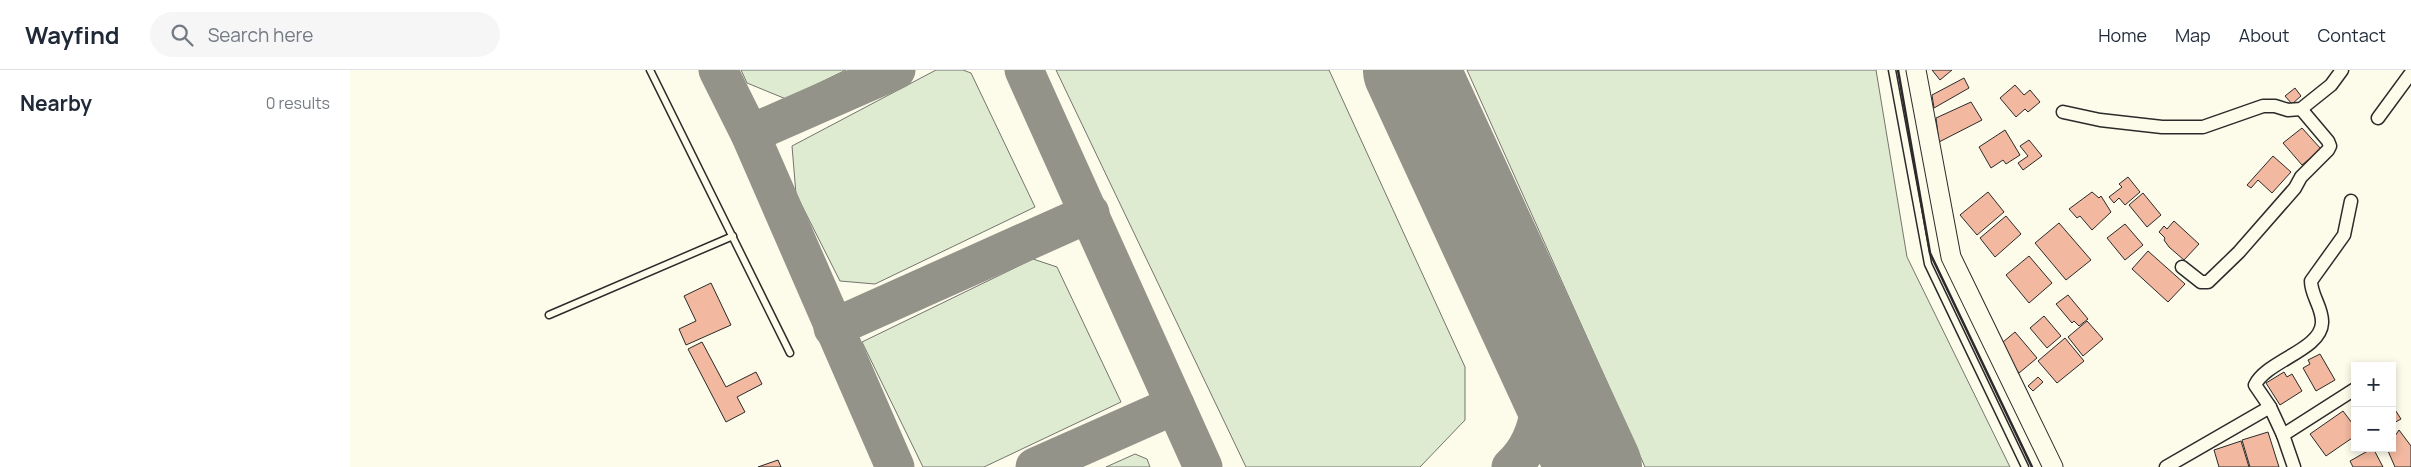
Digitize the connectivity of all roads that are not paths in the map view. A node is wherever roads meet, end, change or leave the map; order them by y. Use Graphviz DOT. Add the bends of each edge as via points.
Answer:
graph roads {
  1 [pos="650,70"];
  2 [pos="1892,70"];
  3 [pos="1916,70"];
  4 [pos="2342,70"];
  5 [pos="2411,73"];
  6 [pos="2301,109"];
  7 [pos="2063,112"];
  8 [pos="2378,118"];
  9 [pos="2351,201"];
  10 [pos="733,236"];
  11 [pos="2182,267"];
  12 [pos="549,315"];
  13 [pos="790,353"];
  14 [pos="2351,392"];
  15 [pos="2270,407"];
  16 [pos="2283,436"];
  17 [pos="2025,467"];
  18 [pos="2053,467"];
  19 [pos="2167,467"];
  20 [pos="2294,467"];
  1 -- 10 [label="lane"];
  2 -- 17 [label="lane" via="1928,264"];
  3 -- 18 [label="main road" via="1951,257"];
  4 -- 6 [label="street" via="2331,85"];
  5 -- 8 [label="street"];
  6 -- 7 [label="street" via="2263,106 2203,127 2180,128 2100,120"];
  6 -- 11 [label="street" via="2328,141 2328,150 2301,177 2296,188 2239,252 2208,282 2201,282"];
  9 -- 15 [label="street" via="2344,235 2311,281 2322,318 2321,330 2312,340 2262,374 2255,385"];
  10 -- 12 [label="lane"];
  10 -- 13 [label="lane"];
  14 -- 16 [label="street"];
  15 -- 16 [label="street"];
  15 -- 19 [label="street"];
  16 -- 20 [label="street"];
}
